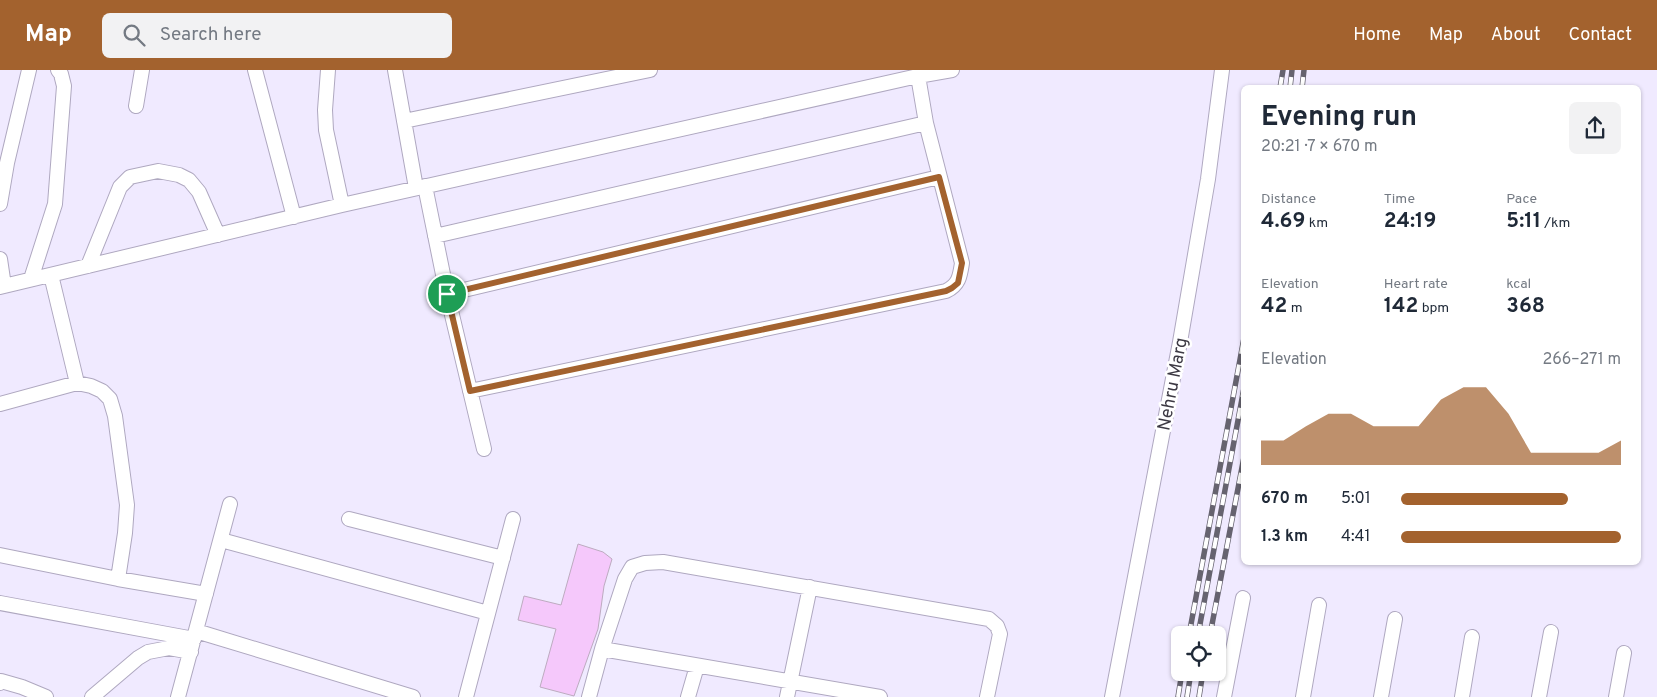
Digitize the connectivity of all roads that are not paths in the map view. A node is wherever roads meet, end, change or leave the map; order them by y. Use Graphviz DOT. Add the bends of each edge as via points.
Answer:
graph roads {
  1 [pos="29,70"];
  2 [pos="58,70"];
  3 [pos="255,70"];
  4 [pos="328,70"];
  5 [pos="395,70"];
  6 [pos="650,70"];
  7 [pos="952,70"];
  8 [pos="1222,70"];
  9 [pos="138,71"];
  10 [pos="918,76"];
  11 [pos="136,106"];
  12 [pos="404,121"];
  13 [pos="926,123"];
  14 [pos="939,177"];
  15 [pos="420,187"];
  16 [pos="0,204"];
  17 [pos="342,205"];
  18 [pos="294,217"];
  19 [pos="218,235"];
  20 [pos="434,236"];
  21 [pos="0,259"];
  22 [pos="88,266"];
  23 [pos="51,275"];
  24 [pos="31,280"];
  25 [pos="2,287"];
  26 [pos="447,294"];
  27 [pos="77,383"];
  28 [pos="470,391"];
  29 [pos="0,404"];
  30 [pos="484,449"];
  31 [pos="230,504"];
  32 [pos="349,519"];
  33 [pos="513,519"];
  34 [pos="221,540"];
  35 [pos="0,555"];
  36 [pos="503,558"];
  37 [pos="118,579"];
  38 [pos="810,587"];
  39 [pos="206,594"];
  40 [pos="1243,598"];
  41 [pos="0,603"];
  42 [pos="1318,606"];
  43 [pos="488,613"];
  44 [pos="1395,619"];
  45 [pos="1551,632"];
  46 [pos="1472,637"];
  47 [pos="193,641"];
  48 [pos="602,649"];
  49 [pos="1624,653"];
  50 [pos="697,666"];
  51 [pos="0,681"];
  52 [pos="791,682"];
  53 [pos="46,697"];
  54 [pos="92,697"];
  55 [pos="178,697"];
  56 [pos="413,697"];
  57 [pos="466,697"];
  58 [pos="589,697"];
  59 [pos="688,697"];
  60 [pos="787,697"];
  61 [pos="880,697"];
  62 [pos="987,697"];
  63 [pos="1112,697"];
  64 [pos="1224,697"];
  65 [pos="1303,697"];
  66 [pos="1380,697"];
  67 [pos="1462,697"];
  68 [pos="1539,697"];
  69 [pos="1616,697"];
  1 -- 16 [label="street"];
  2 -- 24 [label="street" via="64,86 57,187 51,219"];
  3 -- 18 [label="street"];
  4 -- 17 [label="street" via="324,110 326,130"];
  5 -- 12 [label="street"];
  6 -- 12 [label="street"];
  7 -- 10 [label="street"];
  8 -- 63 [label="street, Nehru Marg" via="1211,162 1180,342"];
  9 -- 11 [label="street"];
  10 -- 13 [label="street"];
  10 -- 15 [label="street"];
  12 -- 15 [label="street"];
  13 -- 14 [label="street"];
  13 -- 20 [label="street"];
  14 -- 26 [label="street"];
  14 -- 28 [label="street" via="962,263 958,283 946,291"];
  15 -- 17 [label="street"];
  15 -- 20 [label="street"];
  17 -- 18 [label="street"];
  18 -- 19 [label="street"];
  19 -- 22 [label="street"];
  19 -- 22 [label="street" via="199,192 189,180 158,171 130,177 120,187"];
  20 -- 26 [label="street"];
  21 -- 25 [label="street"];
  22 -- 23 [label="street"];
  23 -- 24 [label="street"];
  23 -- 27 [label="street"];
  24 -- 25 [label="street"];
  26 -- 28 [label="street"];
  27 -- 29 [label="street"];
  27 -- 37 [label="street" via="102,391 110,399 115,416 127,512"];
  28 -- 30 [label="street"];
  31 -- 34 [label="street"];
  32 -- 36 [label="street"];
  33 -- 36 [label="street"];
  34 -- 39 [label="street"];
  34 -- 43 [label="street"];
  35 -- 37 [label="street"];
  36 -- 43 [label="street"];
  37 -- 39 [label="street"];
  38 -- 48 [label="street" via="676,564 645,563 632,567 625,579"];
  38 -- 52 [label="street"];
  38 -- 62 [label="street" via="989,619 1000,634"];
  39 -- 47 [label="street"];
  40 -- 64 [label="street"];
  41 -- 47 [label="street"];
  42 -- 65 [label="street"];
  43 -- 57 [label="street"];
  44 -- 66 [label="street"];
  45 -- 68 [label="street"];
  46 -- 67 [label="street"];
  47 -- 54 [label="street" via="148,652"];
  47 -- 55 [label="street"];
  47 -- 56 [label="street"];
  48 -- 50 [label="street"];
  48 -- 58 [label="street"];
  49 -- 69 [label="street"];
  50 -- 52 [label="street"];
  50 -- 59 [label="street"];
  51 -- 53 [label="street"];
  52 -- 60 [label="street"];
  52 -- 61 [label="street"];
}
